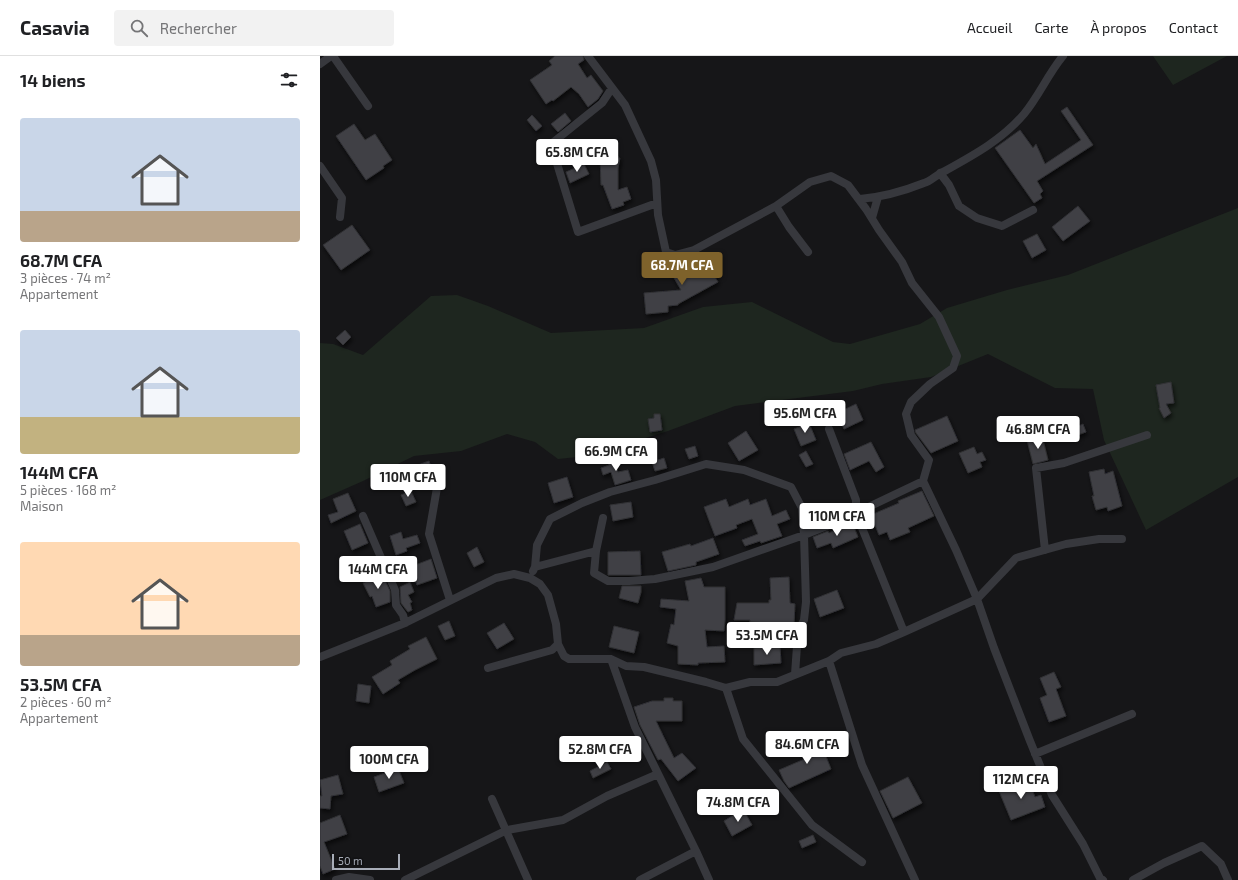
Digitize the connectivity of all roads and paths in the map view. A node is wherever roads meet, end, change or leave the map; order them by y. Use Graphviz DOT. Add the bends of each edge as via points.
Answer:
graph roads {
  1 [pos="332,56"];
  2 [pos="588,56"];
  3 [pos="1063,56"];
  4 [pos="320,64"];
  5 [pos="612,88"];
  6 [pos="368,106"];
  7 [pos="320,166"];
  8 [pos="940,173"];
  9 [pos="878,198"];
  10 [pos="860,199"];
  11 [pos="657,203"];
  12 [pos="776,206"];
  13 [pos="1033,210"];
  14 [pos="340,217"];
  15 [pos="872,218"];
  16 [pos="808,252"];
  17 [pos="829,429"];
  18 [pos="1147,435"];
  19 [pos="923,481"];
  20 [pos="438,482"];
  21 [pos="856,514"];
  22 [pos="363,516"];
  23 [pos="603,518"];
  24 [pos="804,535"];
  25 [pos="1122,540"];
  26 [pos="1045,550"];
  27 [pos="596,551"];
  28 [pos="535,567"];
  29 [pos="530,578"];
  30 [pos="977,599"];
  31 [pos="450,600"];
  32 [pos="405,623"];
  33 [pos="904,632"];
  34 [pos="558,644"];
  35 [pos="321,655"];
  36 [pos="611,659"];
  37 [pos="829,661"];
  38 [pos="488,668"];
  39 [pos="795,674"];
  40 [pos="726,688"];
  41 [pos="1132,714"];
  42 [pos="1035,754"];
  43 [pos="658,774"];
  44 [pos="492,799"];
  45 [pos="507,830"];
  46 [pos="696,851"];
  47 [pos="862,862"];
  48 [pos="349,879"];
  49 [pos="336,880"];
  50 [pos="370,880"];
  51 [pos="405,880"];
  52 [pos="528,880"];
  53 [pos="640,880"];
  54 [pos="709,880"];
  55 [pos="915,880"];
  56 [pos="1103,880"];
  57 [pos="1133,880"];
  58 [pos="1228,880"];
  1 -- 4 [label="street"];
  1 -- 6 [label="street"];
  2 -- 5 [label="street"];
  3 -- 8 [label="street" via="1052,69 1036,99 1002,136 970,158"];
  5 -- 11 [label="street" via="625,105 651,161 656,180"];
  5 -- 11 [label="street" via="602,104 551,144 578,232"];
  7 -- 14 [label="street" via="342,198"];
  8 -- 9 [label="street" via="926,183"];
  8 -- 13 [label="street" via="959,206 977,218 1002,226"];
  9 -- 10 [label="street"];
  9 -- 15 [label="street"];
  10 -- 12 [label="street" via="848,185 830,176 810,182"];
  10 -- 15 [label="street"];
  11 -- 12 [label="street" via="666,252 675,255 694,250"];
  12 -- 16 [label="street"];
  15 -- 19 [label="street" via="902,262 912,283 939,317 958,356 953,368 910,402 906,414 911,435 929,460"];
  17 -- 21 [label="street" via="856,500"];
  18 -- 26 [label="street" via="1064,463 1036,468"];
  19 -- 21 [label="street"];
  19 -- 30 [label="street"];
  20 -- 31 [label="street" via="430,534"];
  21 -- 24 [label="street"];
  21 -- 33 [label="street"];
  22 -- 32 [label="street" via="395,590 396,605"];
  23 -- 27 [label="street"];
  24 -- 27 [label="street" via="713,567 648,580 608,581 594,574"];
  24 -- 28 [label="street" via="802,508 791,487 744,470 706,464 610,492 550,519 537,545"];
  24 -- 39 [label="street" via="806,602 804,620 798,632"];
  25 -- 26 [label="street" via="1099,539"];
  26 -- 30 [label="street" via="1016,558"];
  27 -- 28 [label="street"];
  28 -- 29 [label="street"];
  29 -- 31 [label="street" via="514,574 496,578"];
  29 -- 34 [label="street" via="540,584 548,595 556,624"];
  30 -- 33 [label="street"];
  30 -- 42 [label="street"];
  31 -- 32 [label="street"];
  32 -- 35 [label="street"];
  33 -- 37 [label="street" via="876,644 841,653"];
  34 -- 36 [label="street" via="564,656 570,659"];
  34 -- 38 [label="street" via="552,650"];
  36 -- 40 [label="street" via="626,666 644,667"];
  36 -- 43 [label="street" via="635,727"];
  37 -- 39 [label="street"];
  37 -- 55 [label="street" via="862,765"];
  39 -- 40 [label="street" via="777,682 750,682"];
  40 -- 47 [label="street" via="743,739 812,825"];
  41 -- 42 [label="street"];
  42 -- 56 [label="street" via="1052,794"];
  43 -- 45 [label="street" via="607,796 563,820"];
  43 -- 46 [label="street"];
  44 -- 45 [label="street"];
  45 -- 51 [label="street"];
  45 -- 52 [label="street"];
  46 -- 53 [label="street"];
  46 -- 54 [label="street"];
  48 -- 49 [label="street"];
  48 -- 50 [label="street"];
  57 -- 58 [label="street" via="1202,846 1221,864"];
}
